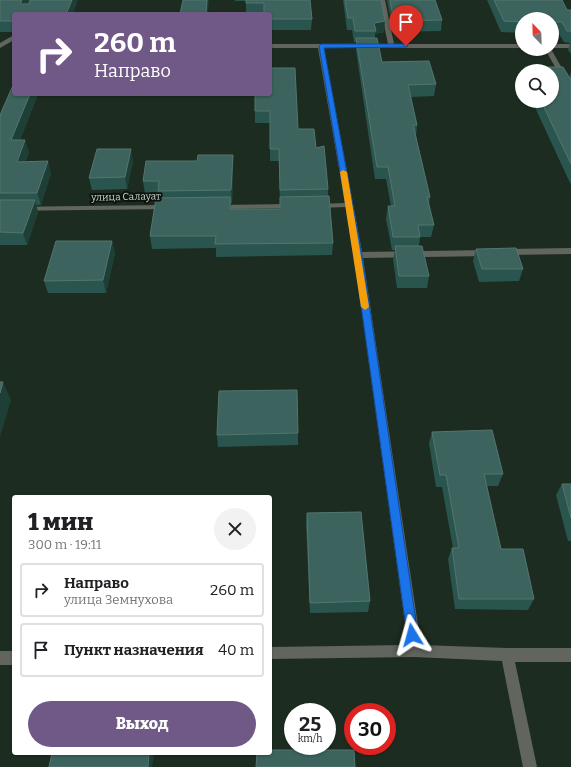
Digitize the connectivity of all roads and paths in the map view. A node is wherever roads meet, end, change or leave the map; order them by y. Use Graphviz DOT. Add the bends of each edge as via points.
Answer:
graph roads {
  1 [pos="382,0"];
  2 [pos="12,38"];
  3 [pos="0,46"];
  4 [pos="12,46"];
  5 [pos="272,46"];
  6 [pos="321,46"];
  7 [pos="391,46"];
  8 [pos="515,46"];
  9 [pos="559,46"];
  10 [pos="571,46"];
  11 [pos="552,56"];
  12 [pos="571,90"];
  13 [pos="349,206"];
  14 [pos="175,207"];
  15 [pos="206,207"];
  16 [pos="0,209"];
  17 [pos="571,251"];
  18 [pos="358,255"];
  19 [pos="415,651"];
  20 [pos="272,653"];
  21 [pos="507,655"];
  22 [pos="571,655"];
  23 [pos="0,658"];
  24 [pos="12,658"];
  25 [pos="530,767"];
  1 -- 7 [label="street"];
  2 -- 3 [label="street"];
  3 -- 4 [label="street"];
  5 -- 6 [label="street"];
  6 -- 7 [label="street"];
  6 -- 13 [label="street"];
  7 -- 8 [label="street"];
  9 -- 10 [label="street"];
  11 -- 12 [label="street"];
  13 -- 15 [label="street"];
  13 -- 18 [label="street"];
  14 -- 16 [label="street, улица Салауат"];
  17 -- 18 [label="street"];
  18 -- 19 [label="street"];
  19 -- 20 [label="street"];
  19 -- 21 [label="street"];
  21 -- 22 [label="street"];
  21 -- 25 [label="street"];
  23 -- 24 [label="street"];
}
